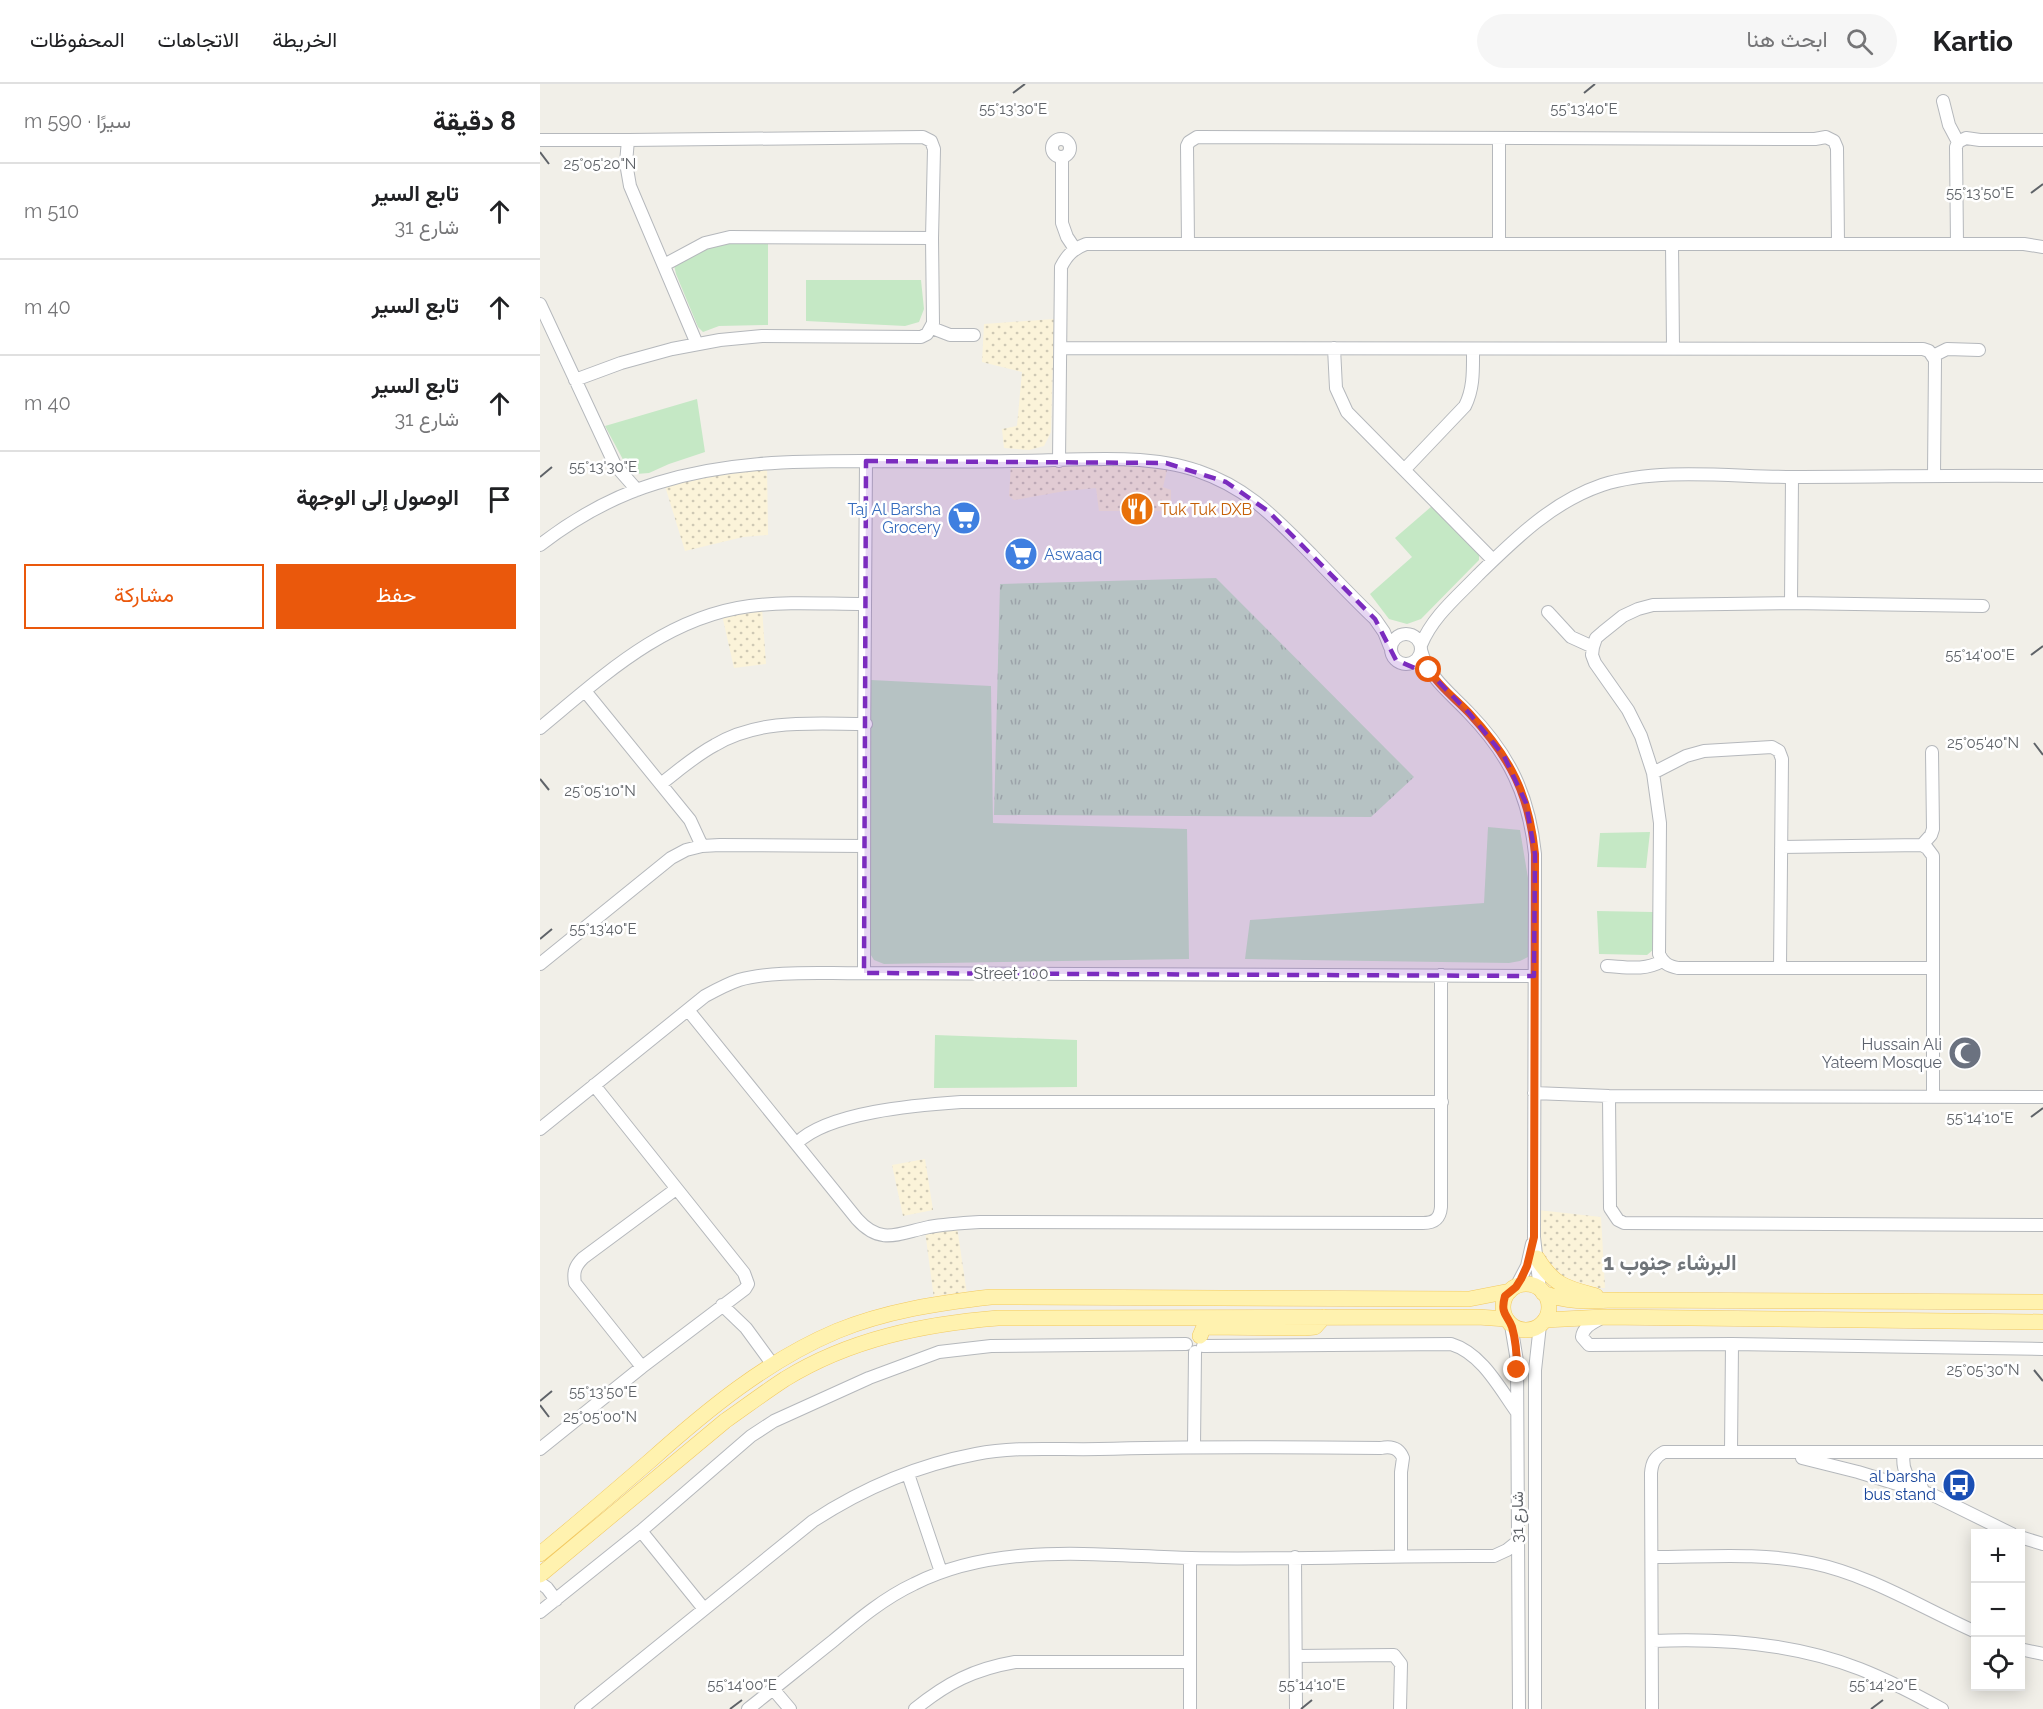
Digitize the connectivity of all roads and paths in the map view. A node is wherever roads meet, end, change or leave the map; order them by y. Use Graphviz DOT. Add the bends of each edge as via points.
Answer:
graph roads {
  1 [pos="1943,101"];
  2 [pos="1499,139"];
  3 [pos="540,140"];
  4 [pos="1980,140"];
  5 [pos="2043,140"];
  6 [pos="628,141"];
  7 [pos="1958,142"];
  8 [pos="1062,157"];
  9 [pos="1957,158"];
  10 [pos="932,238"];
  11 [pos="1188,243"];
  12 [pos="1499,243"];
  13 [pos="1838,243"];
  14 [pos="1672,244"];
  15 [pos="1957,244"];
  16 [pos="2043,247"];
  17 [pos="1075,249"];
  18 [pos="664,265"];
  19 [pos="540,304"];
  20 [pos="932,328"];
  21 [pos="974,335"];
  22 [pos="697,344"];
  23 [pos="1673,347"];
  24 [pos="1061,348"];
  25 [pos="1334,348"];
  26 [pos="1473,349"];
  27 [pos="1979,350"];
  28 [pos="1933,356"];
  29 [pos="575,380"];
  30 [pos="866,461"];
  31 [pos="1059,461"];
  32 [pos="615,465"];
  33 [pos="1405,469"];
  34 [pos="1934,475"];
  35 [pos="2043,476"];
  36 [pos="1792,477"];
  37 [pos="637,490"];
  38 [pos="616,499"];
  39 [pos="540,545"];
  40 [pos="1493,560"];
  41 [pos="1791,603"];
  42 [pos="864,604"];
  43 [pos="1983,606"];
  44 [pos="1548,612"];
  45 [pos="1375,620"];
  46 [pos="1435,620"];
  47 [pos="1407,633"];
  48 [pos="1390,647"];
  49 [pos="1593,647"];
  50 [pos="1421,648"];
  51 [pos="1407,665"];
  52 [pos="1432,676"];
  53 [pos="585,691"];
  54 [pos="866,724"];
  55 [pos="540,728"];
  56 [pos="1932,752"];
  57 [pos="1653,773"];
  58 [pos="662,783"];
  59 [pos="1922,845"];
  60 [pos="702,846"];
  61 [pos="864,846"];
  62 [pos="1781,848"];
  63 [pos="1662,961"];
  64 [pos="540,964"];
  65 [pos="1607,966"];
  66 [pos="1780,967"];
  67 [pos="1931,968"];
  68 [pos="864,973"];
  69 [pos="1442,975"];
  70 [pos="1534,976"];
  71 [pos="688,1010"];
  72 [pos="594,1085"];
  73 [pos="1534,1094"];
  74 [pos="1609,1096"];
  75 [pos="1933,1096"];
  76 [pos="2043,1097"];
  77 [pos="1442,1101"];
  78 [pos="540,1129"];
  79 [pos="797,1143"];
  80 [pos="676,1189"];
  81 [pos="2043,1225"];
  82 [pos="1534,1237"];
  83 [pos="1537,1258"];
  84 [pos="1513,1289"];
  85 [pos="1542,1291"];
  86 [pos="1611,1300"];
  87 [pos="1986,1301"];
  88 [pos="2043,1302"];
  89 [pos="722,1305"];
  90 [pos="1324,1317"];
  91 [pos="1603,1317"];
  92 [pos="1509,1322"];
  93 [pos="1543,1322"];
  94 [pos="1924,1322"];
  95 [pos="2043,1322"];
  96 [pos="1732,1344"];
  97 [pos="1196,1345"];
  98 [pos="2043,1349"];
  99 [pos="773,1365"];
  100 [pos="642,1366"];
  101 [pos="1516,1411"];
  102 [pos="1194,1446"];
  103 [pos="540,1449"];
  104 [pos="1731,1451"];
  105 [pos="1904,1452"];
  106 [pos="2043,1452"];
  107 [pos="1783,1453"];
  108 [pos="908,1474"];
  109 [pos="1933,1495"];
  110 [pos="2004,1529"];
  111 [pos="641,1531"];
  112 [pos="2025,1539"];
  113 [pos="1517,1542"];
  114 [pos="2043,1544"];
  115 [pos="540,1554"];
  116 [pos="1401,1556"];
  117 [pos="1494,1556"];
  118 [pos="1295,1557"];
  119 [pos="1652,1557"];
  120 [pos="1190,1558"];
  121 [pos="1517,1570"];
  122 [pos="941,1572"];
  123 [pos="540,1575"];
  124 [pos="540,1583"];
  125 [pos="556,1600"];
  126 [pos="704,1609"];
  127 [pos="540,1612"];
  128 [pos="1971,1630"];
  129 [pos="1653,1641"];
  130 [pos="2025,1649"];
  131 [pos="2043,1654"];
  132 [pos="1296,1656"];
  133 [pos="1190,1662"];
  134 [pos="773,1689"];
  135 [pos="581,1709"];
  136 [pos="748,1709"];
  137 [pos="790,1709"];
  138 [pos="915,1709"];
  139 [pos="1190,1709"];
  140 [pos="1296,1709"];
  141 [pos="1400,1709"];
  142 [pos="1519,1709"];
  143 [pos="1534,1709"];
  144 [pos="1652,1709"];
  145 [pos="1942,1709"];
  1 -- 7 [label="street"];
  2 -- 11 [label="street" via="1192,139 1187,146"];
  2 -- 12 [label="street"];
  2 -- 13 [label="street" via="1826,137 1837,148"];
  3 -- 6 [label="street"];
  4 -- 5 [label="street"];
  4 -- 7 [label="street" via="1966,138"];
  4 -- 9 [label="street" via="1965,145"];
  6 -- 10 [label="street" via="923,137 931,141 934,149"];
  6 -- 18 [label="street" via="630,186"];
  7 -- 9 [label="street"];
  8 -- 17 [label="street" via="1062,223"];
  9 -- 15 [label="street"];
  10 -- 18 [label="street" via="730,237 705,243"];
  10 -- 20 [label="street"];
  11 -- 12 [label="street"];
  11 -- 17 [label="street" via="1086,244"];
  12 -- 14 [label="street"];
  13 -- 14 [label="street"];
  13 -- 15 [label="street"];
  14 -- 23 [label="street"];
  15 -- 16 [label="street"];
  17 -- 24 [label="street" via="1061,267"];
  18 -- 22 [label="street"];
  19 -- 29 [label="street"];
  20 -- 21 [label="street" via="950,335"];
  20 -- 22 [label="street" via="921,337 762,336"];
  22 -- 29 [label="street" via="621,363"];
  23 -- 26 [label="street"];
  23 -- 28 [label="street" via="1923,349"];
  24 -- 25 [label="street"];
  24 -- 31 [label="street"];
  25 -- 26 [label="street"];
  25 -- 33 [label="street" via="1340,401"];
  26 -- 33 [label="street" via="1473,384 1465,406"];
  27 -- 28 [label="street" via="1947,350"];
  28 -- 34 [label="street"];
  29 -- 32 [label="street"];
  30 -- 31 [label="street"];
  30 -- 37 [label="street" via="759,463 689,474"];
  30 -- 42 [label="street"];
  31 -- 45 [label="street" via="1131,459 1166,463 1226,482 1268,511"];
  32 -- 37 [label="street"];
  32 -- 38 [label="street"];
  33 -- 40 [label="street"];
  34 -- 35 [label="street"];
  34 -- 36 [label="street"];
  36 -- 40 [label="street" via="1648,476 1603,485 1542,516"];
  36 -- 41 [label="street"];
  37 -- 38 [label="street"];
  38 -- 39 [label="street"];
  40 -- 46 [label="street"];
  41 -- 43 [label="street"];
  41 -- 49 [label="street" via="1653,605 1623,616 1596,638"];
  42 -- 53 [label="street" via="776,603 721,611 645,645"];
  42 -- 54 [label="street"];
  44 -- 49 [label="street" via="1571,637"];
  45 -- 47 [label="street"];
  45 -- 48 [label="street"];
  46 -- 47 [label="street"];
  46 -- 50 [label="street"];
  47 -- 48 [label="street" via="1395,637"];
  47 -- 50 [label="street" via="1419,640"];
  48 -- 51 [label="street" via="1396,660"];
  49 -- 57 [label="street" via="1594,663 1628,710"];
  50 -- 51 [label="street" via="1418,659"];
  50 -- 52 [label="street"];
  51 -- 52 [label="street"];
  52 -- 70 [label="street" via="1504,756 1526,803 1535,854"];
  53 -- 55 [label="street"];
  53 -- 58 [label="street"];
  54 -- 58 [label="street" via="755,728 714,745"];
  54 -- 61 [label="street"];
  56 -- 59 [label="street" via="1933,829"];
  57 -- 62 [label="street" via="1704,751 1772,747 1779,751"];
  57 -- 63 [label="street" via="1660,823"];
  58 -- 60 [label="street" via="690,820"];
  59 -- 62 [label="street"];
  59 -- 67 [label="street" via="1933,856"];
  60 -- 61 [label="street"];
  60 -- 64 [label="street" via="671,858"];
  61 -- 68 [label="street"];
  62 -- 66 [label="street"];
  63 -- 65 [label="street" via="1648,967"];
  63 -- 66 [label="street" via="1678,968"];
  66 -- 67 [label="street"];
  67 -- 75 [label="street"];
  68 -- 69 [label="street, Street 100"];
  68 -- 71 [label="street, Street 100" via="740,980"];
  69 -- 70 [label="street, Street 100"];
  69 -- 77 [label="street"];
  70 -- 73 [label="street"];
  71 -- 72 [label="street, Street 100"];
  71 -- 79 [label="street"];
  72 -- 78 [label="street, Street 100"];
  72 -- 80 [label="street"];
  73 -- 74 [label="street"];
  73 -- 82 [label="street"];
  74 -- 75 [label="street"];
  74 -- 81 [label="street" via="1610,1209 1624,1223"];
  75 -- 76 [label="street"];
  77 -- 79 [label="street" via="961,1102 858,1117 814,1130"];
  77 -- 79 [label="street" via="1441,1213 1434,1222 1423,1223 980,1222 883,1236 864,1227"];
  80 -- 89 [label="street" via="747,1278 745,1289"];
  80 -- 100 [label="street" via="583,1258 573,1273 575,1283"];
  82 -- 83 [label="street"];
  82 -- 84 [label="street" via="1527,1266"];
  83 -- 85 [label="street"];
  83 -- 86 [label="main road" via="1562,1286"];
  84 -- 85 [label="main road" via="1530,1285"];
  84 -- 92 [label="main road" via="1503,1310"];
  84 -- 99 [label="main road" via="1469,1299 991,1297 917,1307 878,1317 819,1339"];
  85 -- 86 [label="main road" via="1558,1299 1580,1302"];
  85 -- 93 [label="main road" via="1549,1306"];
  86 -- 87 [label="main road"];
  87 -- 88 [label="main road"];
  87 -- 94 [label="main road" via="1983,1316 1935,1317"];
  89 -- 99 [label="street" via="746,1328"];
  89 -- 100 [label="street"];
  90 -- 92 [label="main road" via="1478,1317"];
  90 -- 97 [label="main road" via="1316,1327 1305,1328 1207,1327"];
  90 -- 123 [label="main road" via="998,1318 891,1334 815,1363 757,1398"];
  91 -- 93 [label="main road"];
  91 -- 94 [label="main road"];
  91 -- 96 [label="street" via="1582,1332 1589,1345"];
  92 -- 93 [label="main road" via="1526,1330"];
  92 -- 101 [label="street, شارع 31" via="1517,1361"];
  93 -- 143 [label="street, شارع 31" via="1534,1370"];
  94 -- 95 [label="main road"];
  96 -- 98 [label="street"];
  96 -- 104 [label="street"];
  97 -- 101 [label="street" via="1451,1344 1462,1347 1483,1365"];
  97 -- 102 [label="street"];
  97 -- 111 [label="street" via="992,1346 939,1352 869,1378 774,1421 731,1452"];
  99 -- 115 [label="main road" via="711,1407"];
  100 -- 103 [label="street"];
  101 -- 113 [label="street, شارع 31"];
  102 -- 108 [label="street" via="1013,1450 954,1459"];
  102 -- 116 [label="street" via="1390,1446 1398,1450 1403,1458"];
  104 -- 107 [label="street"];
  104 -- 119 [label="street" via="1664,1452 1657,1456 1651,1473"];
  105 -- 106 [label="street"];
  105 -- 107 [label="street"];
  105 -- 109 [label="street" via="1908,1477"];
  107 -- 109 [label="street"];
  108 -- 122 [label="street"];
  108 -- 126 [label="street" via="875,1486 813,1521"];
  109 -- 110 [label="street"];
  111 -- 125 [label="street"];
  111 -- 126 [label="street"];
  112 -- 114 [label="street"];
  113 -- 117 [label="street"];
  113 -- 121 [label="street, شارع 31"];
  116 -- 117 [label="street"];
  116 -- 118 [label="street"];
  117 -- 121 [label="street"];
  118 -- 120 [label="street"];
  118 -- 132 [label="street"];
  119 -- 128 [label="street" via="1774,1557 1812,1563 1849,1573"];
  119 -- 129 [label="street"];
  120 -- 122 [label="street" via="1123,1554 1032,1556 982,1561"];
  120 -- 133 [label="street"];
  121 -- 142 [label="street, شارع 31"];
  122 -- 134 [label="street" via="887,1599"];
  124 -- 125 [label="street"];
  125 -- 127 [label="street"];
  126 -- 135 [label="street"];
  129 -- 144 [label="street"];
  129 -- 145 [label="street" via="1749,1642 1804,1652 1858,1668"];
  130 -- 131 [label="street"];
  132 -- 140 [label="street"];
  132 -- 141 [label="street" via="1398,1657"];
  133 -- 138 [label="street" via="1015,1662 990,1666 966,1675"];
  133 -- 139 [label="street"];
  134 -- 136 [label="street"];
  134 -- 137 [label="street"];
}
